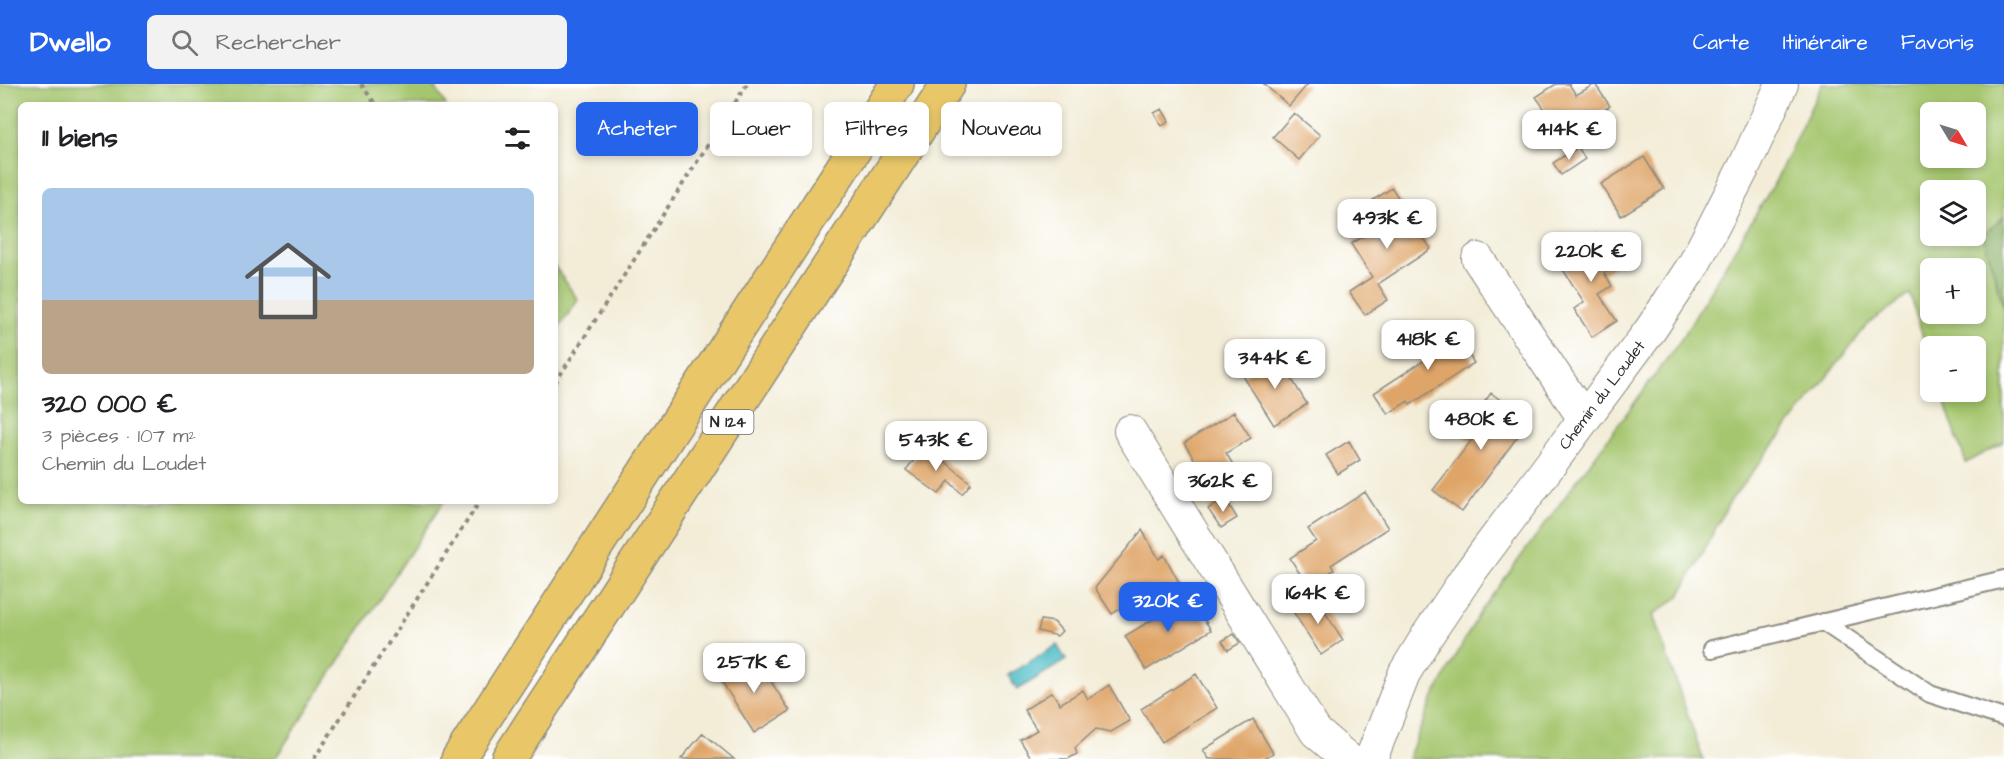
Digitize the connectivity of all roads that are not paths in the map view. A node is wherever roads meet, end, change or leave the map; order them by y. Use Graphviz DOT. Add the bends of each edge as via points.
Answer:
graph roads {
  1 [pos="897,84"];
  2 [pos="948,84"];
  3 [pos="1782,84"];
  4 [pos="1478,259"];
  5 [pos="1584,419"];
  6 [pos="1130,431"];
  7 [pos="2004,579"];
  8 [pos="1823,622"];
  9 [pos="1712,649"];
  10 [pos="2004,718"];
  11 [pos="458,759"];
  12 [pos="508,759"];
  13 [pos="1348,759"];
  14 [pos="1371,759"];
  1 -- 11 [label="highway, N 124"];
  2 -- 12 [label="highway, N 124"];
  3 -- 5 [label="street, Chemin du Loudet" via="1694,264"];
  4 -- 5 [label="street"];
  5 -- 14 [label="street, Chemin du Loudet" via="1427,636 1405,672"];
  6 -- 13 [label="street" via="1316,732"];
  7 -- 8 [label="lane"];
  8 -- 9 [label="lane"];
  8 -- 10 [label="lane" via="1930,694"];
}
